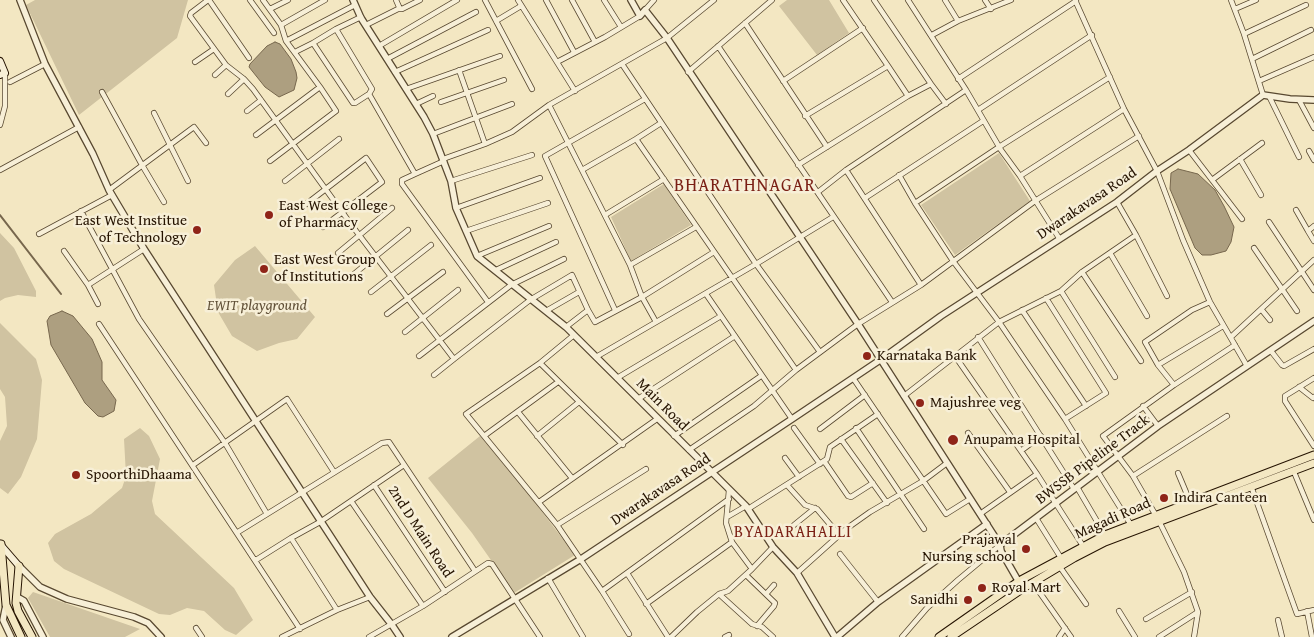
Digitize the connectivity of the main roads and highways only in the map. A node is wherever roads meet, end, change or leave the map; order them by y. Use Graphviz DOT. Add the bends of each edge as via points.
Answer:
graph roads {
  1 [pos="0,60"];
  2 [pos="2,74"];
  3 [pos="1314,455"];
  4 [pos="1314,463"];
  5 [pos="1250,482"];
  6 [pos="1158,518"];
  7 [pos="0,544"];
  8 [pos="19,566"];
  9 [pos="21,637"];
  10 [pos="32,637"];
  11 [pos="939,637"];
  12 [pos="951,637"];
  1 -- 2 [label="main road"];
  3 -- 5 [label="main road, Magadi Road"];
  4 -- 5 [label="main road, Magadi Road" via="1294,472"];
  5 -- 6 [label="main road, Magadi Road"];
  6 -- 11 [label="main road, Magadi Road" via="1130,525 1083,546 1019,582"];
  6 -- 12 [label="main road, Magadi Road" via="1060,567"];
  7 -- 8 [label="main road"];
  7 -- 9 [label="main road" via="6,605"];
  8 -- 10 [label="main road" via="18,611"];
}
